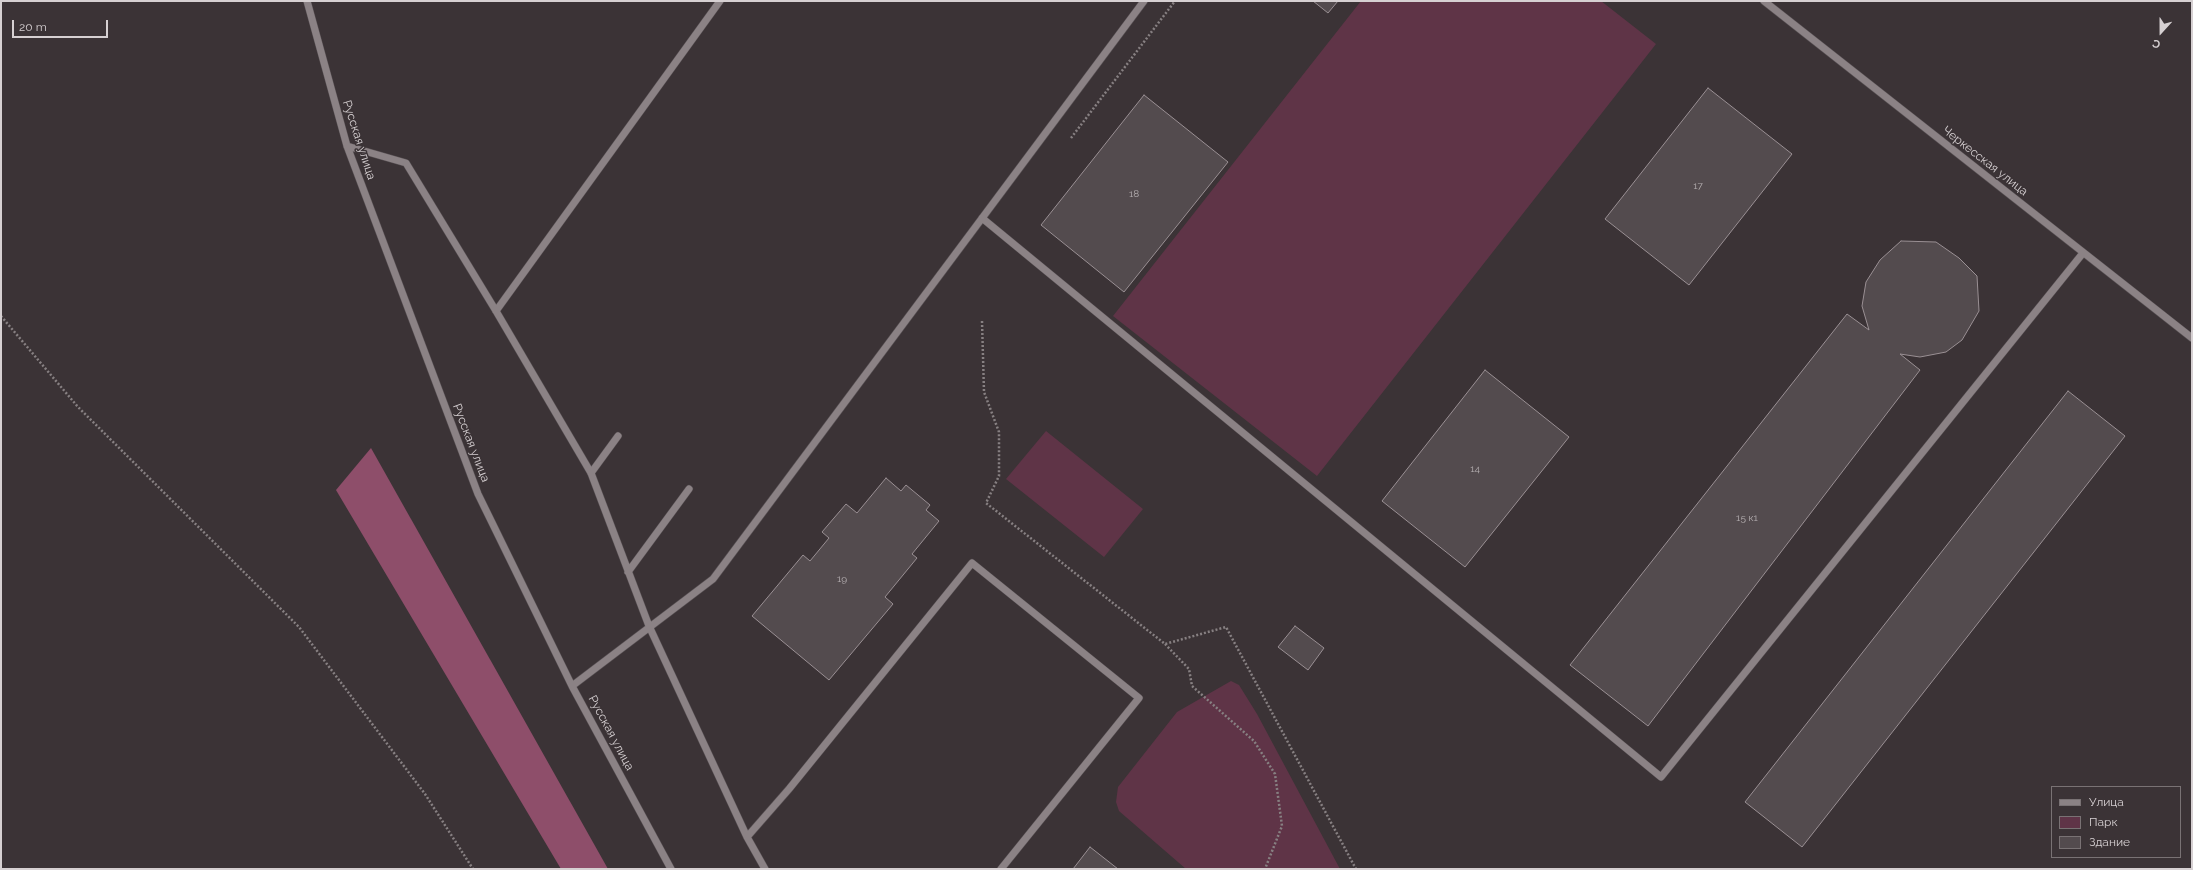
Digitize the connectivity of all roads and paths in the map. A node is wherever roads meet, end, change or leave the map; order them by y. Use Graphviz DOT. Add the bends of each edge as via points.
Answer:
graph roads {
  1 [pos="306,1"];
  2 [pos="720,1"];
  3 [pos="1144,1"];
  4 [pos="1764,1"];
  5 [pos="347,146"];
  6 [pos="982,218"];
  7 [pos="2083,252"];
  8 [pos="496,311"];
  9 [pos="1,316"];
  10 [pos="982,321"];
  11 [pos="2192,338"];
  12 [pos="618,436"];
  13 [pos="590,473"];
  14 [pos="689,489"];
  15 [pos="628,572"];
  16 [pos="650,626"];
  17 [pos="1165,644"];
  18 [pos="572,686"];
  19 [pos="747,837"];
  20 [pos="474,869"];
  21 [pos="671,869"];
  22 [pos="765,869"];
  23 [pos="1001,869"];
  24 [pos="1266,869"];
  25 [pos="1356,869"];
  1 -- 5 [label="street, Русская улица"];
  2 -- 8 [label="street"];
  3 -- 6 [label="street"];
  4 -- 7 [label="street, Черкесская улица"];
  5 -- 8 [label="street" via="406,163"];
  5 -- 18 [label="street, Русская улица" via="478,494"];
  6 -- 7 [label="street" via="1661,777"];
  6 -- 16 [label="street" via="713,579"];
  7 -- 11 [label="street, Черкесская улица"];
  8 -- 13 [label="street"];
  9 -- 20 [label="path" via="78,407 300,627 425,794"];
  10 -- 17 [label="path" via="984,392 999,432 999,476 986,503"];
  12 -- 13 [label="street"];
  13 -- 15 [label="street"];
  14 -- 15 [label="street"];
  15 -- 16 [label="street"];
  16 -- 18 [label="street"];
  16 -- 19 [label="street"];
  17 -- 24 [label="path" via="1189,669 1192,686 1254,740 1275,774 1282,826"];
  17 -- 25 [label="path" via="1226,628"];
  18 -- 21 [label="street, Русская улица"];
  19 -- 22 [label="street"];
  19 -- 23 [label="street" via="972,563 1139,698"];
}
